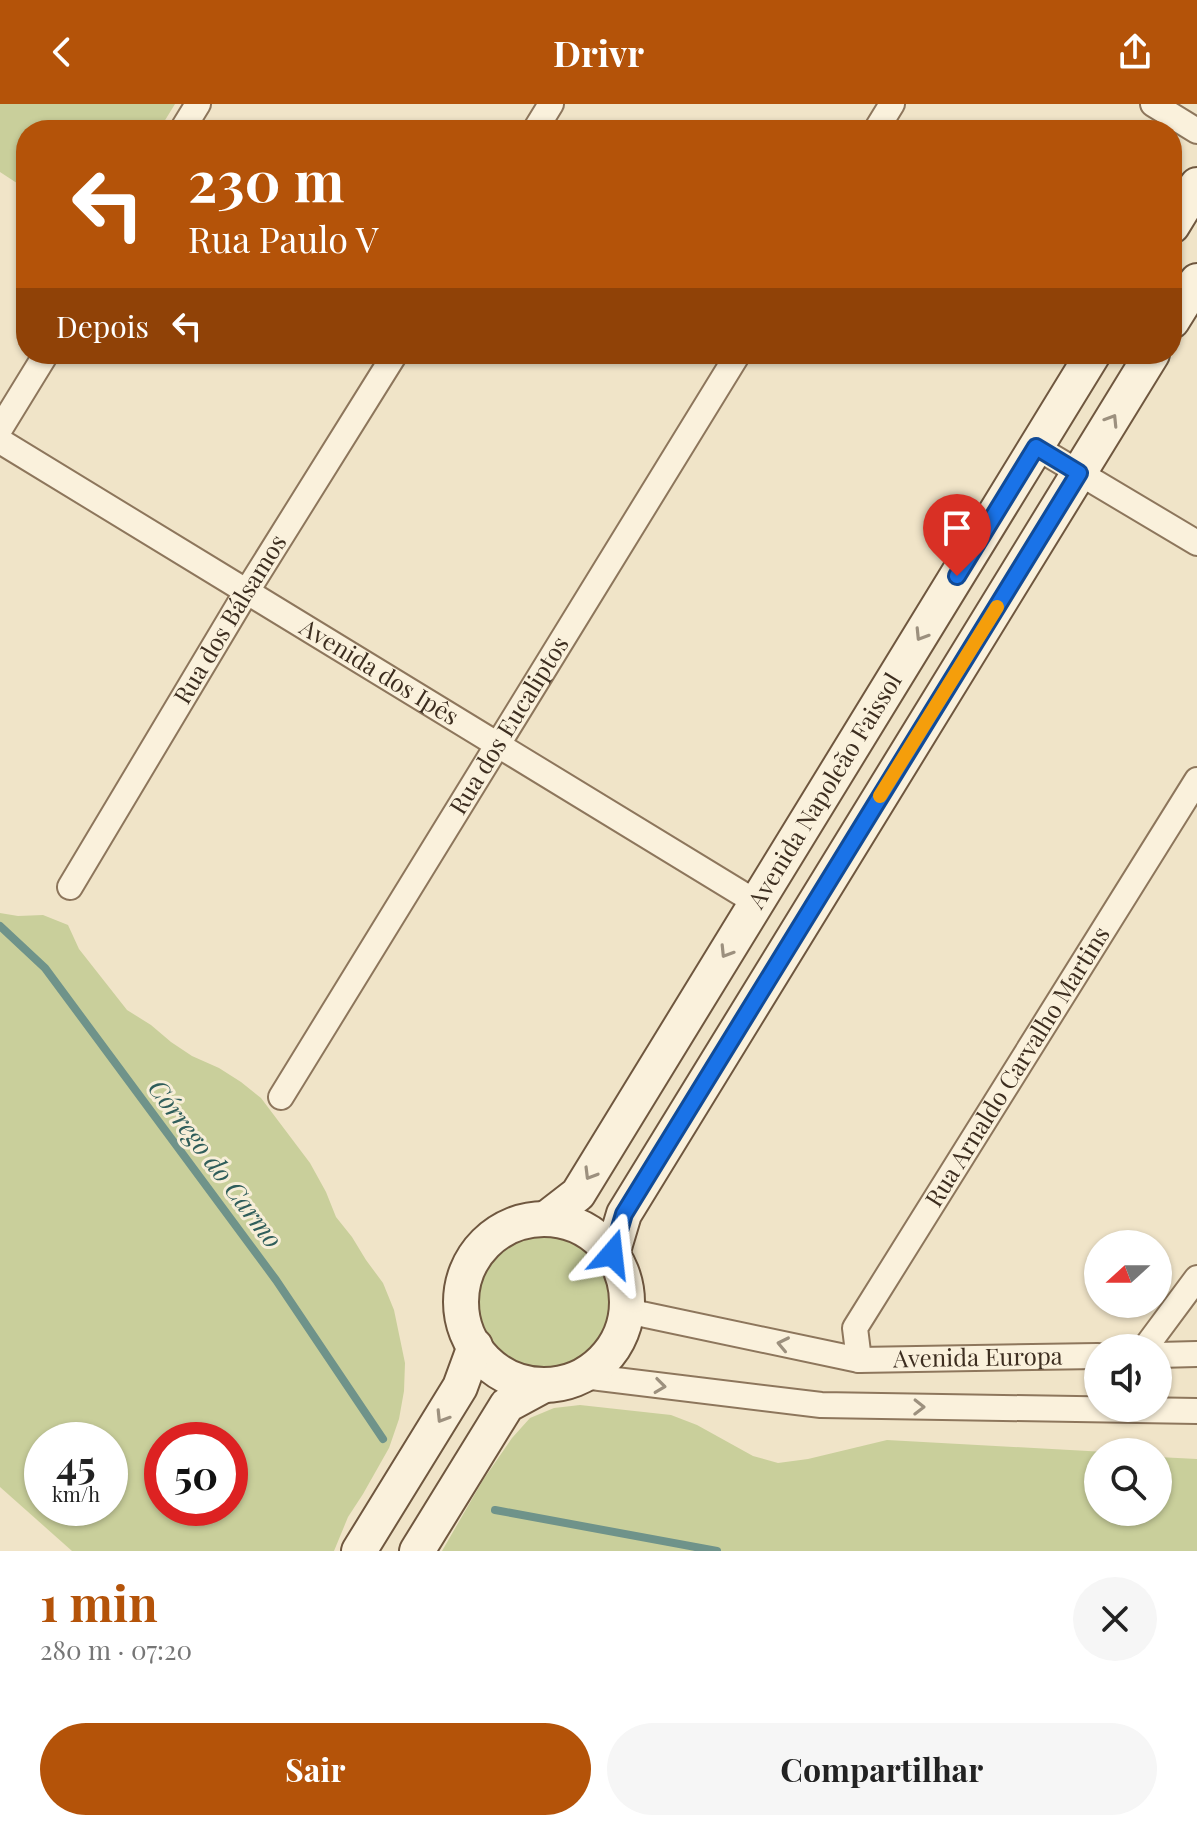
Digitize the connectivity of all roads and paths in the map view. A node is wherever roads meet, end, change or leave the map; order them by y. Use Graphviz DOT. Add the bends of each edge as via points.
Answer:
graph roads {
  1 [pos="1153,104"];
  2 [pos="1179,120"];
  3 [pos="1197,185"];
  4 [pos="1182,210"];
  5 [pos="1197,281"];
  6 [pos="1182,305"];
  7 [pos="40,364"];
  8 [pos="389,364"];
  9 [pos="732,364"];
  10 [pos="1087,364"];
  11 [pos="1146,364"];
  12 [pos="0,429"];
  13 [pos="0,441"];
  14 [pos="1036,447"];
  15 [pos="1079,473"];
  16 [pos="1197,543"];
  17 [pos="247,591"];
  18 [pos="498,744"];
  19 [pos="1197,780"];
  20 [pos="70,887"];
  21 [pos="757,903"];
  22 [pos="281,1097"];
  23 [pos="547,1218"];
  24 [pos="612,1254"];
  25 [pos="1197,1278"];
  26 [pos="627,1311"];
  27 [pos="1155,1334"];
  28 [pos="475,1346"];
  29 [pos="1197,1354"];
  30 [pos="1172,1355"];
  31 [pos="1084,1356"];
  32 [pos="859,1360"];
  33 [pos="583,1376"];
  34 [pos="544,1385"];
  35 [pos="1197,1411"];
  36 [pos="359,1551"];
  37 [pos="417,1551"];
  1 -- 2 [label="street"];
  3 -- 4 [label="main road"];
  5 -- 6 [label="main road"];
  7 -- 12 [label="street"];
  8 -- 17 [label="street, Rua dos Bálsamos"];
  9 -- 18 [label="street, Rua dos Eucaliptos"];
  10 -- 14 [label="main road, Avenida Napoleão Faissol"];
  15 -- 11 [label="main road, Avenida Napoleão Faissol, one-way"];
  13 -- 17 [label="street, Avenida dos Ipês"];
  14 -- 15 [label="street"];
  14 -- 21 [label="main road, Avenida Napoleão Faissol, one-way"];
  15 -- 16 [label="street"];
  15 -- 24 [label="main road, Avenida Napoleão Faissol" via="624,1214"];
  17 -- 18 [label="street, Avenida dos Ipês"];
  17 -- 20 [label="street, Rua dos Bálsamos"];
  18 -- 21 [label="street, Avenida dos Ipês"];
  18 -- 22 [label="street, Rua dos Eucaliptos"];
  19 -- 32 [label="street, Rua Arnaldo Carvalho Martins" via="855,1328"];
  21 -- 23 [label="main road, Avenida Napoleão Faissol, one-way" via="578,1194"];
  23 -- 24 [label="main road" via="574,1224 597,1237"];
  23 -- 28 [label="main road, Avenida Napoleão Faissol" via="519,1221 494,1234 475,1254 463,1279 460,1307"];
  24 -- 26 [label="main road" via="625,1283"];
  25 -- 27 [label="street"];
  32 -- 26 [label="street, Avenida Europa, one-way"];
  26 -- 33 [label="main road" via="620,1337 605,1359"];
  28 -- 34 [label="main road, Avenida Napoleão Faissol" via="504,1376"];
  28 -- 36 [label="main road, one-way" via="460,1387"];
  29 -- 30 [label="street"];
  31 -- 32 [label="street, Avenida Europa"];
  33 -- 34 [label="main road, Avenida Napoleão Faissol"];
  33 -- 35 [label="street, one-way" via="821,1405"];
  34 -- 37 [label="main road, Avenida Napoleão Faissol" via="507,1405"];
}
